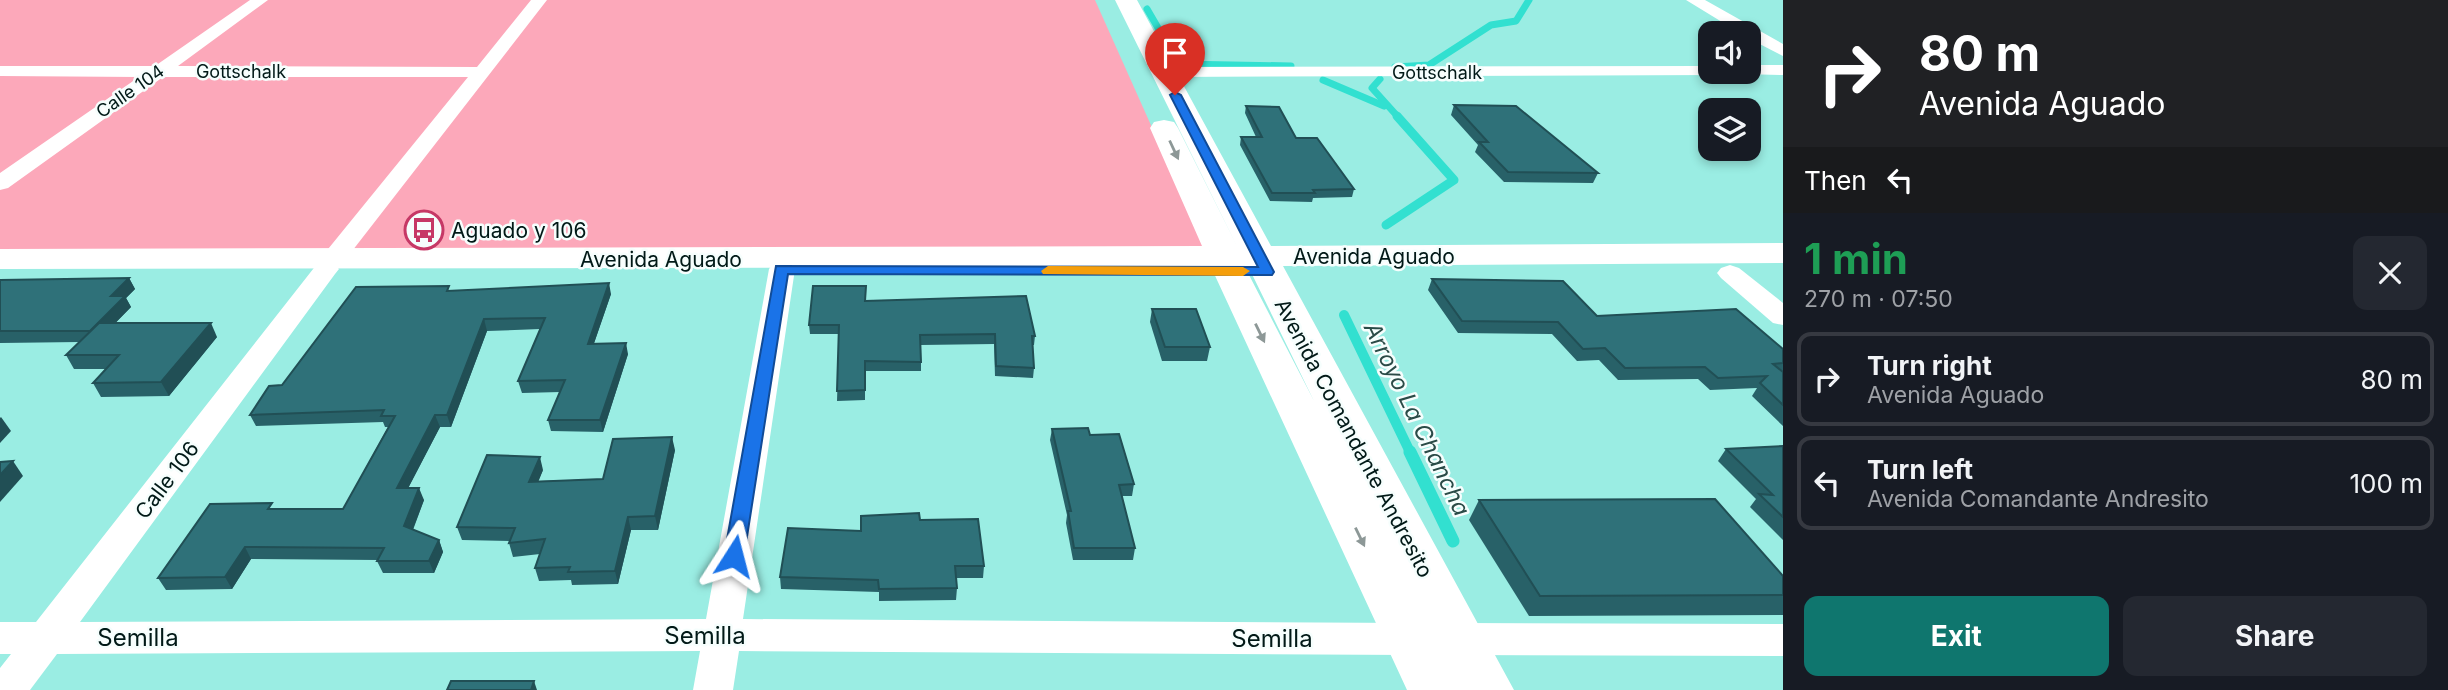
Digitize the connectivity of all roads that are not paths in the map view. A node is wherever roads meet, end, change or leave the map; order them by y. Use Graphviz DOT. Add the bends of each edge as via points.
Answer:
graph roads {
  1 [pos="260,0"];
  2 [pos="538,0"];
  3 [pos="1103,0"];
  4 [pos="1126,0"];
  5 [pos="1694,0"];
  6 [pos="1783,51"];
  7 [pos="1761,70"];
  8 [pos="1783,70"];
  9 [pos="0,71"];
  10 [pos="158,71"];
  11 [pos="1698,71"];
  12 [pos="482,72"];
  13 [pos="1163,72"];
  14 [pos="0,183"];
  15 [pos="1783,253"];
  16 [pos="0,259"];
  17 [pos="329,264"];
  18 [pos="1245,264"];
  19 [pos="0,268"];
  20 [pos="782,269"];
  21 [pos="1730,273"];
  22 [pos="1783,273"];
  23 [pos="1783,317"];
  24 [pos="722,635"];
  25 [pos="0,638"];
  26 [pos="48,638"];
  27 [pos="1435,639"];
  28 [pos="1783,640"];
  29 [pos="7,690"];
  30 [pos="713,690"];
  31 [pos="1435,690"];
  32 [pos="1486,690"];
  1 -- 10 [label="street, Calle 104"];
  2 -- 12 [label="street, Calle 106"];
  3 -- 18 [label="main road, Avenida Comandante Andresito, one-way"];
  4 -- 13 [label="main road, Avenida Comandante Andresito"];
  5 -- 6 [label="street"];
  7 -- 8 [label="street"];
  9 -- 10 [label="street, Gottschalk"];
  10 -- 12 [label="street, Gottschalk"];
  10 -- 14 [label="street, Calle 104"];
  11 -- 13 [label="street, Gottschalk"];
  12 -- 17 [label="street, Calle 106"];
  13 -- 18 [label="main road, Avenida Comandante Andresito"];
  15 -- 18 [label="main road, Avenida Aguado"];
  16 -- 17 [label="main road, Avenida Aguado"];
  17 -- 18 [label="main road, Avenida Aguado"];
  17 -- 19 [label="main road, Avenida Aguado"];
  17 -- 20 [label="main road, Avenida Aguado"];
  17 -- 26 [label="street, Calle 106"];
  18 -- 20 [label="main road, Avenida Aguado"];
  18 -- 21 [label="main road, Avenida Aguado"];
  18 -- 27 [label="main road, Avenida Comandante Andresito"];
  20 -- 24 [label="street"];
  21 -- 22 [label="main road, Avenida Aguado"];
  21 -- 23 [label="street"];
  24 -- 26 [label="street, Semilla"];
  24 -- 27 [label="street, Semilla"];
  24 -- 30 [label="street"];
  25 -- 26 [label="street, Semilla"];
  26 -- 29 [label="street, Calle 106"];
  27 -- 28 [label="street, Semilla"];
  27 -- 31 [label="main road, Avenida Comandante Andresito"];
  27 -- 32 [label="main road, Avenida Comandante Andresito"];
}
